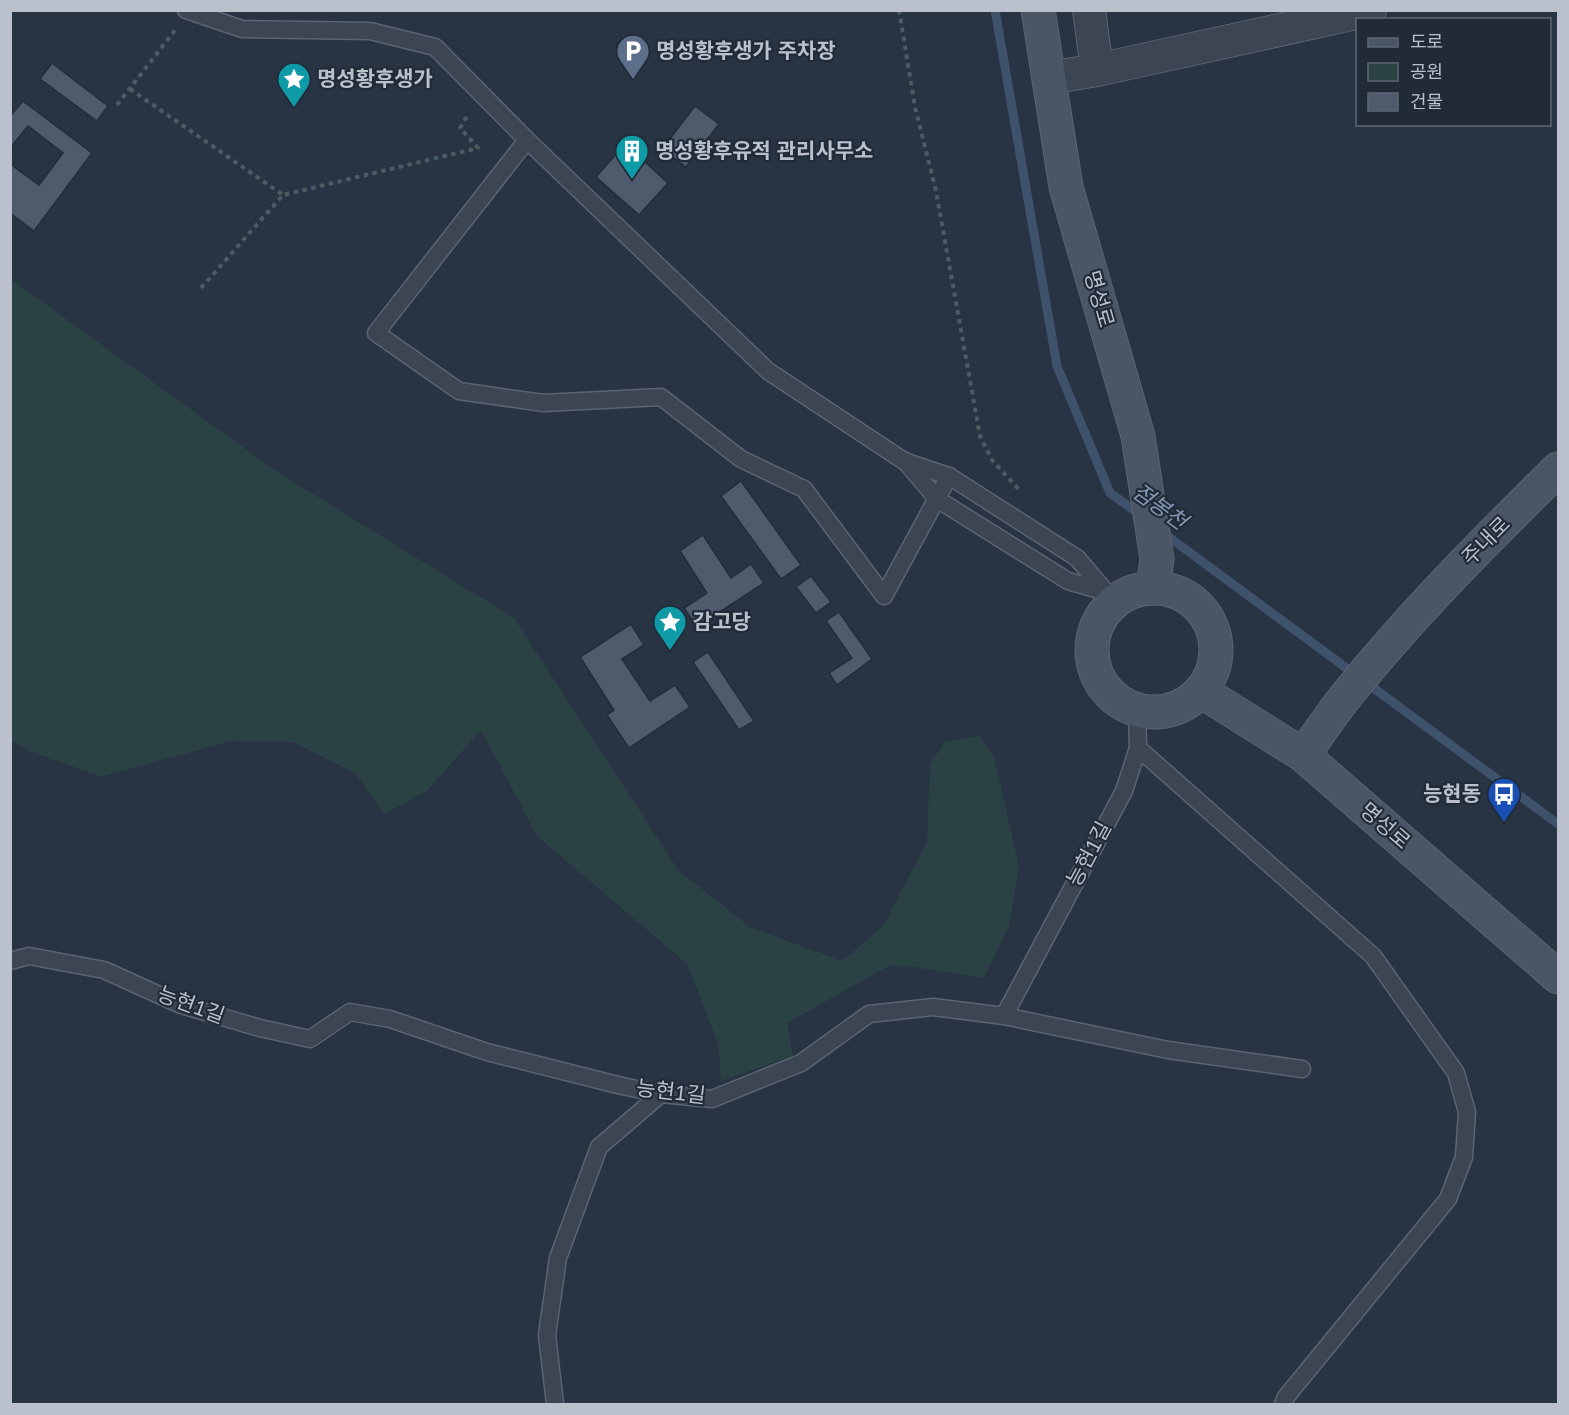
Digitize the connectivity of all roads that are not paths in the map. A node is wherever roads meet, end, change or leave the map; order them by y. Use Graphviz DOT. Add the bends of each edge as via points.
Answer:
graph roads {
  1 [pos="1038,10"];
  2 [pos="1089,10"];
  3 [pos="1370,10"];
  4 [pos="186,11"];
  5 [pos="1098,70"];
  6 [pos="1049,78"];
  7 [pos="528,140"];
  8 [pos="904,460"];
  9 [pos="1558,469"];
  10 [pos="950,476"];
  11 [pos="937,499"];
  12 [pos="1155,573"];
  13 [pos="1110,598"];
  14 [pos="1201,691"];
  15 [pos="1137,712"];
  16 [pos="1138,748"];
  17 [pos="1303,755"];
  18 [pos="10,961"];
  19 [pos="1558,976"];
  20 [pos="1004,1016"];
  21 [pos="1302,1069"];
  22 [pos="661,1094"];
  23 [pos="555,1404"];
  24 [pos="1283,1404"];
  1 -- 6 [label="street, 명성로"];
  2 -- 5 [label="street"];
  3 -- 5 [label="street"];
  4 -- 7 [label="lane" via="242,29 369,31 435,47"];
  5 -- 6 [label="street"];
  6 -- 12 [label="street, 명성로" via="1066,187 1138,436"];
  7 -- 8 [label="lane" via="768,371"];
  7 -- 11 [label="lane" via="376,333 459,391 543,403 661,397 741,459 804,489 884,596"];
  8 -- 10 [label="lane"];
  8 -- 11 [label="lane"];
  9 -- 17 [label="street, 주내로" via="1415,616 1345,697"];
  10 -- 11 [label="lane"];
  10 -- 13 [label="lane" via="1077,558"];
  11 -- 13 [label="lane" via="1068,580"];
  12 -- 13 [label="street" via="1124,596"];
  12 -- 14 [label="street" via="1163,588 1200,607 1211,625 1216,644 1215,665"];
  13 -- 15 [label="street" via="1096,626 1092,646 1094,667 1102,685"];
  14 -- 15 [label="street" via="1175,709"];
  14 -- 17 [label="street, 명성로"];
  15 -- 16 [label="lane, 능현1길"];
  16 -- 20 [label="lane, 능현1길" via="1124,791"];
  16 -- 24 [label="lane" via="1373,956 1456,1073 1467,1112 1464,1157 1448,1199"];
  17 -- 19 [label="street, 명성로"];
  18 -- 22 [label="lane, 능현1길" via="29,956 104,970 181,1005 310,1039 350,1012 390,1019 487,1052"];
  20 -- 21 [label="lane" via="1168,1050"];
  20 -- 22 [label="lane, 능현1길" via="933,1007 869,1014 801,1063 712,1100"];
  22 -- 23 [label="lane" via="599,1147 558,1258 546,1335"];
}
